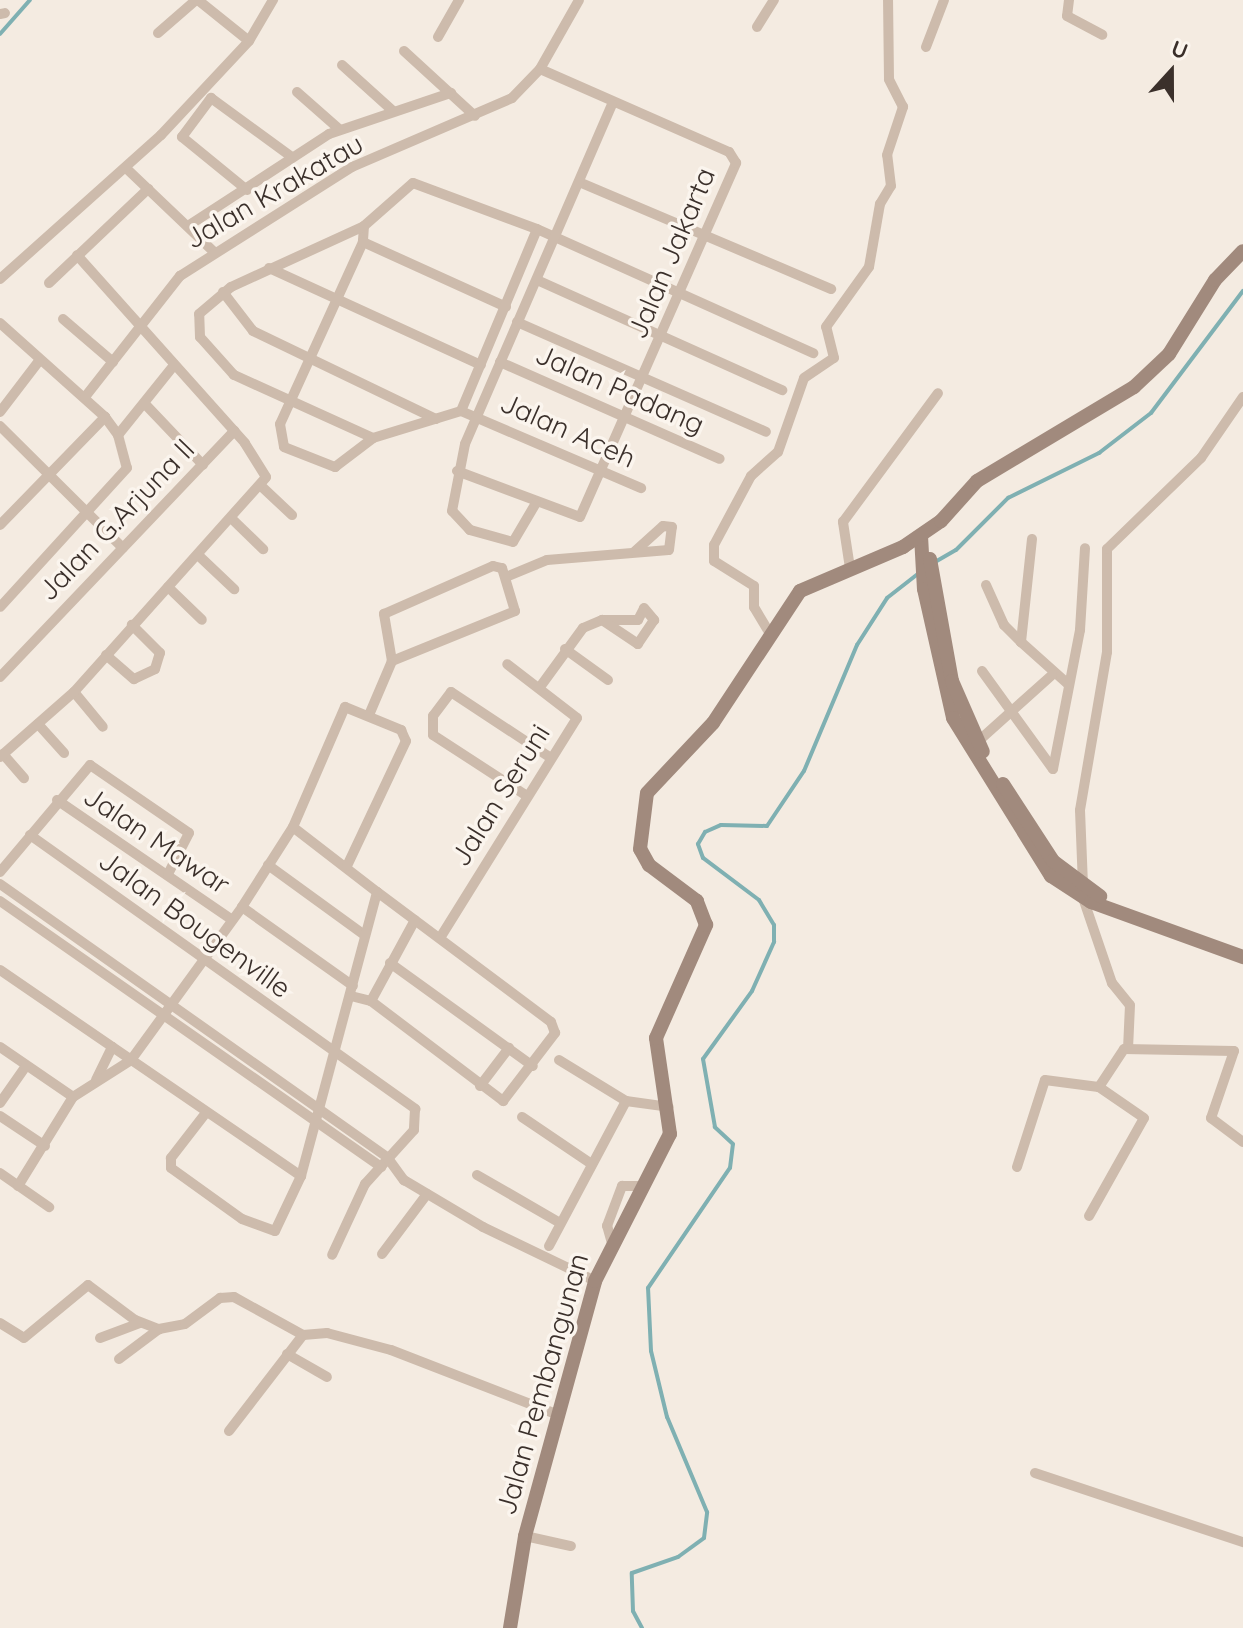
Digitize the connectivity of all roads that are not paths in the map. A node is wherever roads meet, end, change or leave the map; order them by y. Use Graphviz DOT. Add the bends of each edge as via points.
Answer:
graph roads {
  1 [pos="197,0"];
  2 [pos="273,0"];
  3 [pos="459,0"];
  4 [pos="579,0"];
  5 [pos="774,0"];
  6 [pos="888,0"];
  7 [pos="944,0"];
  8 [pos="1069,0"];
  9 [pos="757,27"];
  10 [pos="158,33"];
  11 [pos="1102,35"];
  12 [pos="438,37"];
  13 [pos="249,41"];
  14 [pos="926,47"];
  15 [pos="404,51"];
  16 [pos="342,65"];
  17 [pos="540,69"];
  18 [pos="297,92"];
  19 [pos="451,93"];
  20 [pos="612,104"];
  21 [pos="393,111"];
  22 [pos="475,116"];
  23 [pos="339,129"];
  24 [pos="292,157"];
  25 [pos="128,170"];
  26 [pos="579,182"];
  27 [pos="148,189"];
  28 [pos="247,190"];
  29 [pos="191,224"];
  30 [pos="364,226"];
  31 [pos="537,229"];
  32 [pos="705,236"];
  33 [pos="556,238"];
  34 [pos="363,242"];
  35 [pos="1243,251"];
  36 [pos="214,252"];
  37 [pos="77,255"];
  38 [pos="269,268"];
  39 [pos="0,279"];
  40 [pos="537,280"];
  41 [pos="49,283"];
  42 [pos="831,289"];
  43 [pos="223,292"];
  44 [pos="680,294"];
  45 [pos="337,303"];
  46 [pos="506,307"];
  47 [pos="63,319"];
  48 [pos="517,322"];
  49 [pos="0,323"];
  50 [pos="140,328"];
  51 [pos="662,335"];
  52 [pos="813,353"];
  53 [pos="311,360"];
  54 [pos="39,361"];
  55 [pos="113,362"];
  56 [pos="500,362"];
  57 [pos="174,365"];
  58 [pos="481,365"];
  59 [pos="643,377"];
  60 [pos="782,390"];
  61 [pos="938,393"];
  62 [pos="85,397"];
  63 [pos="1243,397"];
  64 [pos="145,404"];
  65 [pos="292,405"];
  66 [pos="461,411"];
  67 [pos="0,412"];
  68 [pos="105,417"];
  69 [pos="477,417"];
  70 [pos="626,418"];
  71 [pos="436,419"];
  72 [pos="0,426"];
  73 [pos="234,431"];
  74 [pos="766,432"];
  75 [pos="118,435"];
  76 [pos="373,438"];
  77 [pos="720,459"];
  78 [pos="203,465"];
  79 [pos="603,470"];
  80 [pos="457,471"];
  81 [pos="48,474"];
  82 [pos="260,485"];
  83 [pos="641,488"];
  84 [pos="536,503"];
  85 [pos="90,513"];
  86 [pos="292,515"];
  87 [pos="231,518"];
  88 [pos="2,519"];
  89 [pos="924,534"];
  90 [pos="1032,539"];
  91 [pos="123,548"];
  92 [pos="1085,548"];
  93 [pos="263,549"];
  94 [pos="635,551"];
  95 [pos="198,555"];
  96 [pos="850,568"];
  97 [pos="506,577"];
  98 [pos="986,585"];
  99 [pos="168,587"];
  100 [pos="234,589"];
  101 [pos="0,607"];
  102 [pos="202,620"];
  103 [pos="602,620"];
  104 [pos="132,625"];
  105 [pos="769,632"];
  106 [pos="1021,642"];
  107 [pos="565,649"];
  108 [pos="106,655"];
  109 [pos="392,661"];
  110 [pos="507,664"];
  111 [pos="982,671"];
  112 [pos="1052,675"];
  113 [pos="0,677"];
  114 [pos="608,680"];
  115 [pos="1068,684"];
  116 [pos="540,687"];
  117 [pos="74,692"];
  118 [pos="1007,711"];
  119 [pos="369,715"];
  120 [pos="38,724"];
  121 [pos="103,727"];
  122 [pos="974,746"];
  123 [pos="64,753"];
  124 [pos="2,756"];
  125 [pos="551,758"];
  126 [pos="24,778"];
  127 [pos="527,796"];
  128 [pos="57,800"];
  129 [pos="293,827"];
  130 [pos="30,835"];
  131 [pos="268,865"];
  132 [pos="347,866"];
  133 [pos="0,872"];
  134 [pos="168,874"];
  135 [pos="0,884"];
  136 [pos="1083,893"];
  137 [pos="385,897"];
  138 [pos="0,901"];
  139 [pos="242,907"];
  140 [pos="231,919"];
  141 [pos="415,920"];
  142 [pos="59,926"];
  143 [pos="363,934"];
  144 [pos="51,936"];
  145 [pos="440,938"];
  146 [pos="1243,948"];
  147 [pos="1243,957"];
  148 [pos="202,958"];
  149 [pos="111,962"];
  150 [pos="390,963"];
  151 [pos="0,970"];
  152 [pos="103,971"];
  153 [pos="359,996"];
  154 [pos="170,1004"];
  155 [pos="163,1014"];
  156 [pos="223,1040"];
  157 [pos="0,1047"];
  158 [pos="112,1047"];
  159 [pos="509,1048"];
  160 [pos="1128,1049"];
  161 [pos="215,1051"];
  162 [pos="333,1051"];
  163 [pos="131,1060"];
  164 [pos="559,1060"];
  165 [pos="26,1066"];
  166 [pos="533,1066"];
  167 [pos="265,1069"];
  168 [pos="96,1080"];
  169 [pos="258,1081"];
  170 [pos="480,1086"];
  171 [pos="1099,1087"];
  172 [pos="73,1097"];
  173 [pos="626,1101"];
  174 [pos="0,1103"];
  175 [pos="669,1107"];
  176 [pos="319,1110"];
  177 [pos="205,1114"];
  178 [pos="0,1116"];
  179 [pos="522,1117"];
  180 [pos="316,1123"];
  181 [pos="1243,1142"];
  182 [pos="45,1146"];
  183 [pos="387,1157"];
  184 [pos="590,1163"];
  185 [pos="378,1166"];
  186 [pos="1017,1167"];
  187 [pos="395,1170"];
  188 [pos="0,1173"];
  189 [pos="477,1175"];
  190 [pos="301,1176"];
  191 [pos="18,1186"];
  192 [pos="427,1194"];
  193 [pos="49,1207"];
  194 [pos="1089,1216"];
  195 [pos="560,1223"];
  196 [pos="549,1246"];
  197 [pos="382,1254"];
  198 [pos="332,1255"];
  199 [pos="595,1281"];
  200 [pos="0,1323"];
  201 [pos="140,1323"];
  202 [pos="159,1329"];
  203 [pos="303,1335"];
  204 [pos="100,1338"];
  205 [pos="287,1354"];
  206 [pos="119,1359"];
  207 [pos="327,1377"];
  208 [pos="556,1414"];
  209 [pos="229,1431"];
  210 [pos="1035,1473"];
  211 [pos="525,1536"];
  212 [pos="1243,1542"];
  213 [pos="571,1546"];
  214 [pos="510,1628"];
  1 -- 10 [label="street"];
  1 -- 13 [label="street"];
  2 -- 13 [label="street"];
  3 -- 12 [label="street"];
  4 -- 17 [label="street, Jalan Krakatau"];
  5 -- 9 [label="street"];
  6 -- 105 [label="street" via="889,79 903,107 887,155 891,186 880,204 869,267 826,327 834,358 804,378 778,452 743,488 714,545 714,561 754,586 754,607"];
  7 -- 14 [label="street"];
  8 -- 11 [label="street" via="1067,16"];
  13 -- 39 [label="street" via="161,135"];
  15 -- 19 [label="street"];
  16 -- 21 [label="street"];
  17 -- 20 [label="street, Jalan Jakarta"];
  17 -- 22 [label="street, Jalan Krakatau" via="512,98"];
  18 -- 23 [label="street"];
  19 -- 21 [label="street"];
  19 -- 22 [label="street"];
  20 -- 26 [label="street"];
  20 -- 32 [label="street, Jalan Jakarta" via="734,155"];
  21 -- 23 [label="street"];
  22 -- 36 [label="street, Jalan Krakatau" via="352,167"];
  23 -- 24 [label="street"];
  24 -- 28 [label="street"];
  24 -- 28 [label="street" via="211,98 182,137"];
  25 -- 27 [label="street"];
  26 -- 32 [label="street"];
  26 -- 33 [label="street"];
  27 -- 29 [label="street"];
  27 -- 37 [label="street"];
  28 -- 29 [label="street"];
  29 -- 36 [label="street"];
  30 -- 31 [label="street" via="392,195 419,182"];
  30 -- 34 [label="street"];
  30 -- 38 [label="street"];
  31 -- 33 [label="street"];
  31 -- 46 [label="street"];
  32 -- 42 [label="street"];
  32 -- 44 [label="street, Jalan Jakarta"];
  33 -- 40 [label="street"];
  33 -- 44 [label="street"];
  34 -- 45 [label="street"];
  34 -- 46 [label="street"];
  35 -- 89 [label="street, Jalan Pembangunan" via="1148,375 977,481"];
  36 -- 50 [label="street, Jalan Krakatau" via="180,276"];
  37 -- 41 [label="street"];
  37 -- 50 [label="street"];
  38 -- 43 [label="street"];
  38 -- 45 [label="street"];
  40 -- 48 [label="street"];
  40 -- 51 [label="street"];
  43 -- 53 [label="street" via="253,331"];
  43 -- 65 [label="street" via="195,326 234,375"];
  44 -- 51 [label="street, Jalan Jakarta"];
  44 -- 52 [label="street"];
  45 -- 53 [label="street"];
  45 -- 58 [label="street"];
  46 -- 58 [label="street"];
  47 -- 55 [label="street"];
  48 -- 56 [label="street"];
  48 -- 59 [label="street"];
  49 -- 54 [label="street"];
  50 -- 55 [label="street, Jalan Krakatau"];
  50 -- 57 [label="street"];
  51 -- 59 [label="street, Jalan Jakarta"];
  51 -- 60 [label="street"];
  53 -- 65 [label="street"];
  53 -- 71 [label="street"];
  54 -- 62 [label="street"];
  54 -- 67 [label="street"];
  55 -- 62 [label="street, Jalan Krakatau"];
  56 -- 69 [label="street"];
  56 -- 70 [label="street, Jalan Padang"];
  57 -- 64 [label="street"];
  57 -- 73 [label="street"];
  58 -- 66 [label="street"];
  59 -- 70 [label="street, Jalan Jakarta"];
  59 -- 74 [label="street"];
  61 -- 96 [label="street" via="843,522"];
  62 -- 68 [label="street"];
  63 -- 136 [label="street" via="1201,458 1107,549 1107,652 1080,810"];
  64 -- 75 [label="street"];
  64 -- 78 [label="street"];
  65 -- 76 [label="street"];
  65 -- 76 [label="street" via="280,424 280,441 313,462 340,465"];
  66 -- 69 [label="street, Jalan Aceh"];
  66 -- 71 [label="street"];
  68 -- 75 [label="street"];
  68 -- 81 [label="street"];
  69 -- 79 [label="street, Jalan Aceh"];
  69 -- 80 [label="street"];
  70 -- 77 [label="street, Jalan Padang"];
  70 -- 79 [label="street, Jalan Jakarta"];
  71 -- 76 [label="street"];
  72 -- 81 [label="street"];
  73 -- 78 [label="street, Jalan G.Arjuna ll"];
  73 -- 82 [label="street" via="265,473"];
  75 -- 85 [label="street" via="125,474"];
  78 -- 91 [label="street, Jalan G.Arjuna ll"];
  79 -- 83 [label="street, Jalan Aceh"];
  79 -- 84 [label="street, Jalan Jakarta" via="577,519"];
  80 -- 84 [label="street"];
  80 -- 84 [label="street" via="452,511 470,530 515,541"];
  81 -- 85 [label="street"];
  81 -- 88 [label="street"];
  82 -- 86 [label="street"];
  82 -- 87 [label="street"];
  85 -- 91 [label="street"];
  85 -- 101 [label="street"];
  87 -- 93 [label="street"];
  87 -- 95 [label="street"];
  89 -- 96 [label="street, Jalan Pembangunan" via="881,559"];
  89 -- 122 [label="street" via="952,681"];
  90 -- 106 [label="street"];
  91 -- 113 [label="street, Jalan G.Arjuna ll"];
  92 -- 115 [label="street" via="1080,630"];
  94 -- 97 [label="street" via="547,560"];
  95 -- 99 [label="street"];
  95 -- 100 [label="street"];
  96 -- 105 [label="street, Jalan Pembangunan" via="800,591"];
  97 -- 109 [label="street" via="515,611"];
  97 -- 109 [label="street" via="493,566 384,614"];
  98 -- 106 [label="street" via="1004,625"];
  99 -- 102 [label="street"];
  99 -- 104 [label="street"];
  103 -- 103 [label="street" via="638,620 644,608 654,620 638,644"];
  103 -- 107 [label="street, Jalan Seruni" via="577,632"];
  104 -- 108 [label="street"];
  104 -- 108 [label="street" via="160,653 155,669 134,679"];
  105 -- 175 [label="street, Jalan Pembangunan" via="713,723 651,786 640,818 644,857 697,901 706,919 656,1038"];
  106 -- 112 [label="street"];
  107 -- 114 [label="street"];
  107 -- 116 [label="street, Jalan Seruni"];
  108 -- 117 [label="street"];
  109 -- 119 [label="street"];
  110 -- 116 [label="street"];
  111 -- 118 [label="street"];
  112 -- 115 [label="street"];
  112 -- 118 [label="street"];
  115 -- 118 [label="street" via="1053,769"];
  116 -- 125 [label="street, Jalan Seruni" via="577,715"];
  117 -- 120 [label="street"];
  117 -- 121 [label="street"];
  118 -- 122 [label="street"];
  119 -- 129 [label="street" via="342,710"];
  119 -- 132 [label="street" via="401,730 406,741"];
  120 -- 123 [label="street"];
  120 -- 124 [label="street"];
  122 -- 136 [label="street" via="1045,851"];
  124 -- 126 [label="street"];
  125 -- 127 [label="street, Jalan Seruni"];
  125 -- 127 [label="street" via="451,692 430,719 433,735"];
  127 -- 145 [label="street, Jalan Seruni"];
  128 -- 130 [label="street"];
  128 -- 134 [label="street, Jalan Mawar"];
  128 -- 134 [label="street" via="86,766 100,768 189,833"];
  129 -- 131 [label="street"];
  129 -- 132 [label="street"];
  130 -- 133 [label="street"];
  130 -- 148 [label="street, Jalan Bougenville"];
  131 -- 139 [label="street"];
  131 -- 143 [label="street"];
  132 -- 137 [label="street"];
  134 -- 140 [label="street, Jalan Mawar"];
  135 -- 142 [label="street"];
  136 -- 146 [label="street"];
  136 -- 147 [label="street"];
  136 -- 160 [label="street" via="1112,983 1130,1005"];
  137 -- 141 [label="street"];
  137 -- 143 [label="street"];
  138 -- 144 [label="street"];
  139 -- 140 [label="street"];
  139 -- 153 [label="street"];
  140 -- 148 [label="street"];
  141 -- 145 [label="street"];
  141 -- 150 [label="street"];
  142 -- 144 [label="street"];
  142 -- 149 [label="street"];
  143 -- 153 [label="street"];
  144 -- 152 [label="street"];
  145 -- 166 [label="street" via="555,1025"];
  148 -- 154 [label="street"];
  148 -- 162 [label="street, Jalan Bougenville"];
  149 -- 152 [label="street"];
  149 -- 154 [label="street"];
  150 -- 153 [label="street"];
  150 -- 159 [label="street"];
  151 -- 158 [label="street"];
  152 -- 155 [label="street"];
  153 -- 162 [label="street"];
  153 -- 170 [label="street"];
  154 -- 155 [label="street"];
  154 -- 156 [label="street"];
  155 -- 161 [label="street"];
  155 -- 163 [label="street"];
  156 -- 161 [label="street"];
  156 -- 167 [label="street"];
  157 -- 165 [label="street"];
  158 -- 163 [label="street"];
  158 -- 168 [label="street"];
  159 -- 166 [label="street"];
  159 -- 170 [label="street"];
  160 -- 171 [label="street" via="1118,1053"];
  160 -- 181 [label="street" via="1234,1051 1211,1118"];
  161 -- 169 [label="street"];
  162 -- 176 [label="street"];
  162 -- 183 [label="street, Jalan Bougenville" via="417,1113 414,1130"];
  163 -- 168 [label="street"];
  163 -- 177 [label="street"];
  164 -- 173 [label="street"];
  165 -- 172 [label="street"];
  165 -- 174 [label="street"];
  166 -- 170 [label="street" via="507,1100"];
  167 -- 169 [label="street"];
  167 -- 176 [label="street"];
  168 -- 172 [label="street"];
  169 -- 180 [label="street"];
  171 -- 186 [label="street" via="1045,1080"];
  171 -- 194 [label="street" via="1144,1118"];
  172 -- 182 [label="street"];
  173 -- 175 [label="street"];
  173 -- 184 [label="street"];
  175 -- 199 [label="street, Jalan Pembangunan" via="669,1139"];
  176 -- 180 [label="street"];
  176 -- 183 [label="street"];
  177 -- 190 [label="street"];
  177 -- 190 [label="street" via="170,1166 242,1219 275,1231"];
  178 -- 182 [label="street"];
  179 -- 184 [label="street"];
  180 -- 185 [label="street"];
  180 -- 190 [label="street"];
  182 -- 191 [label="street"];
  183 -- 185 [label="street"];
  183 -- 187 [label="street"];
  184 -- 195 [label="street"];
  185 -- 187 [label="street"];
  185 -- 198 [label="street"];
  187 -- 192 [label="street"];
  188 -- 191 [label="street"];
  189 -- 195 [label="street"];
  191 -- 193 [label="street"];
  192 -- 197 [label="street"];
  192 -- 199 [label="street"];
  195 -- 196 [label="street"];
  199 -- 208 [label="street, Jalan Pembangunan"];
  200 -- 201 [label="street" via="24,1338 91,1284"];
  201 -- 202 [label="street"];
  201 -- 204 [label="street"];
  202 -- 203 [label="street" via="185,1324 220,1298 234,1297"];
  202 -- 206 [label="street"];
  203 -- 205 [label="street"];
  203 -- 208 [label="street" via="327,1333 391,1350"];
  205 -- 207 [label="street"];
  205 -- 209 [label="street"];
  208 -- 211 [label="street, Jalan Pembangunan"];
  210 -- 212 [label="street"];
  211 -- 213 [label="street"];
  211 -- 214 [label="street, Jalan Pembangunan"];
}
